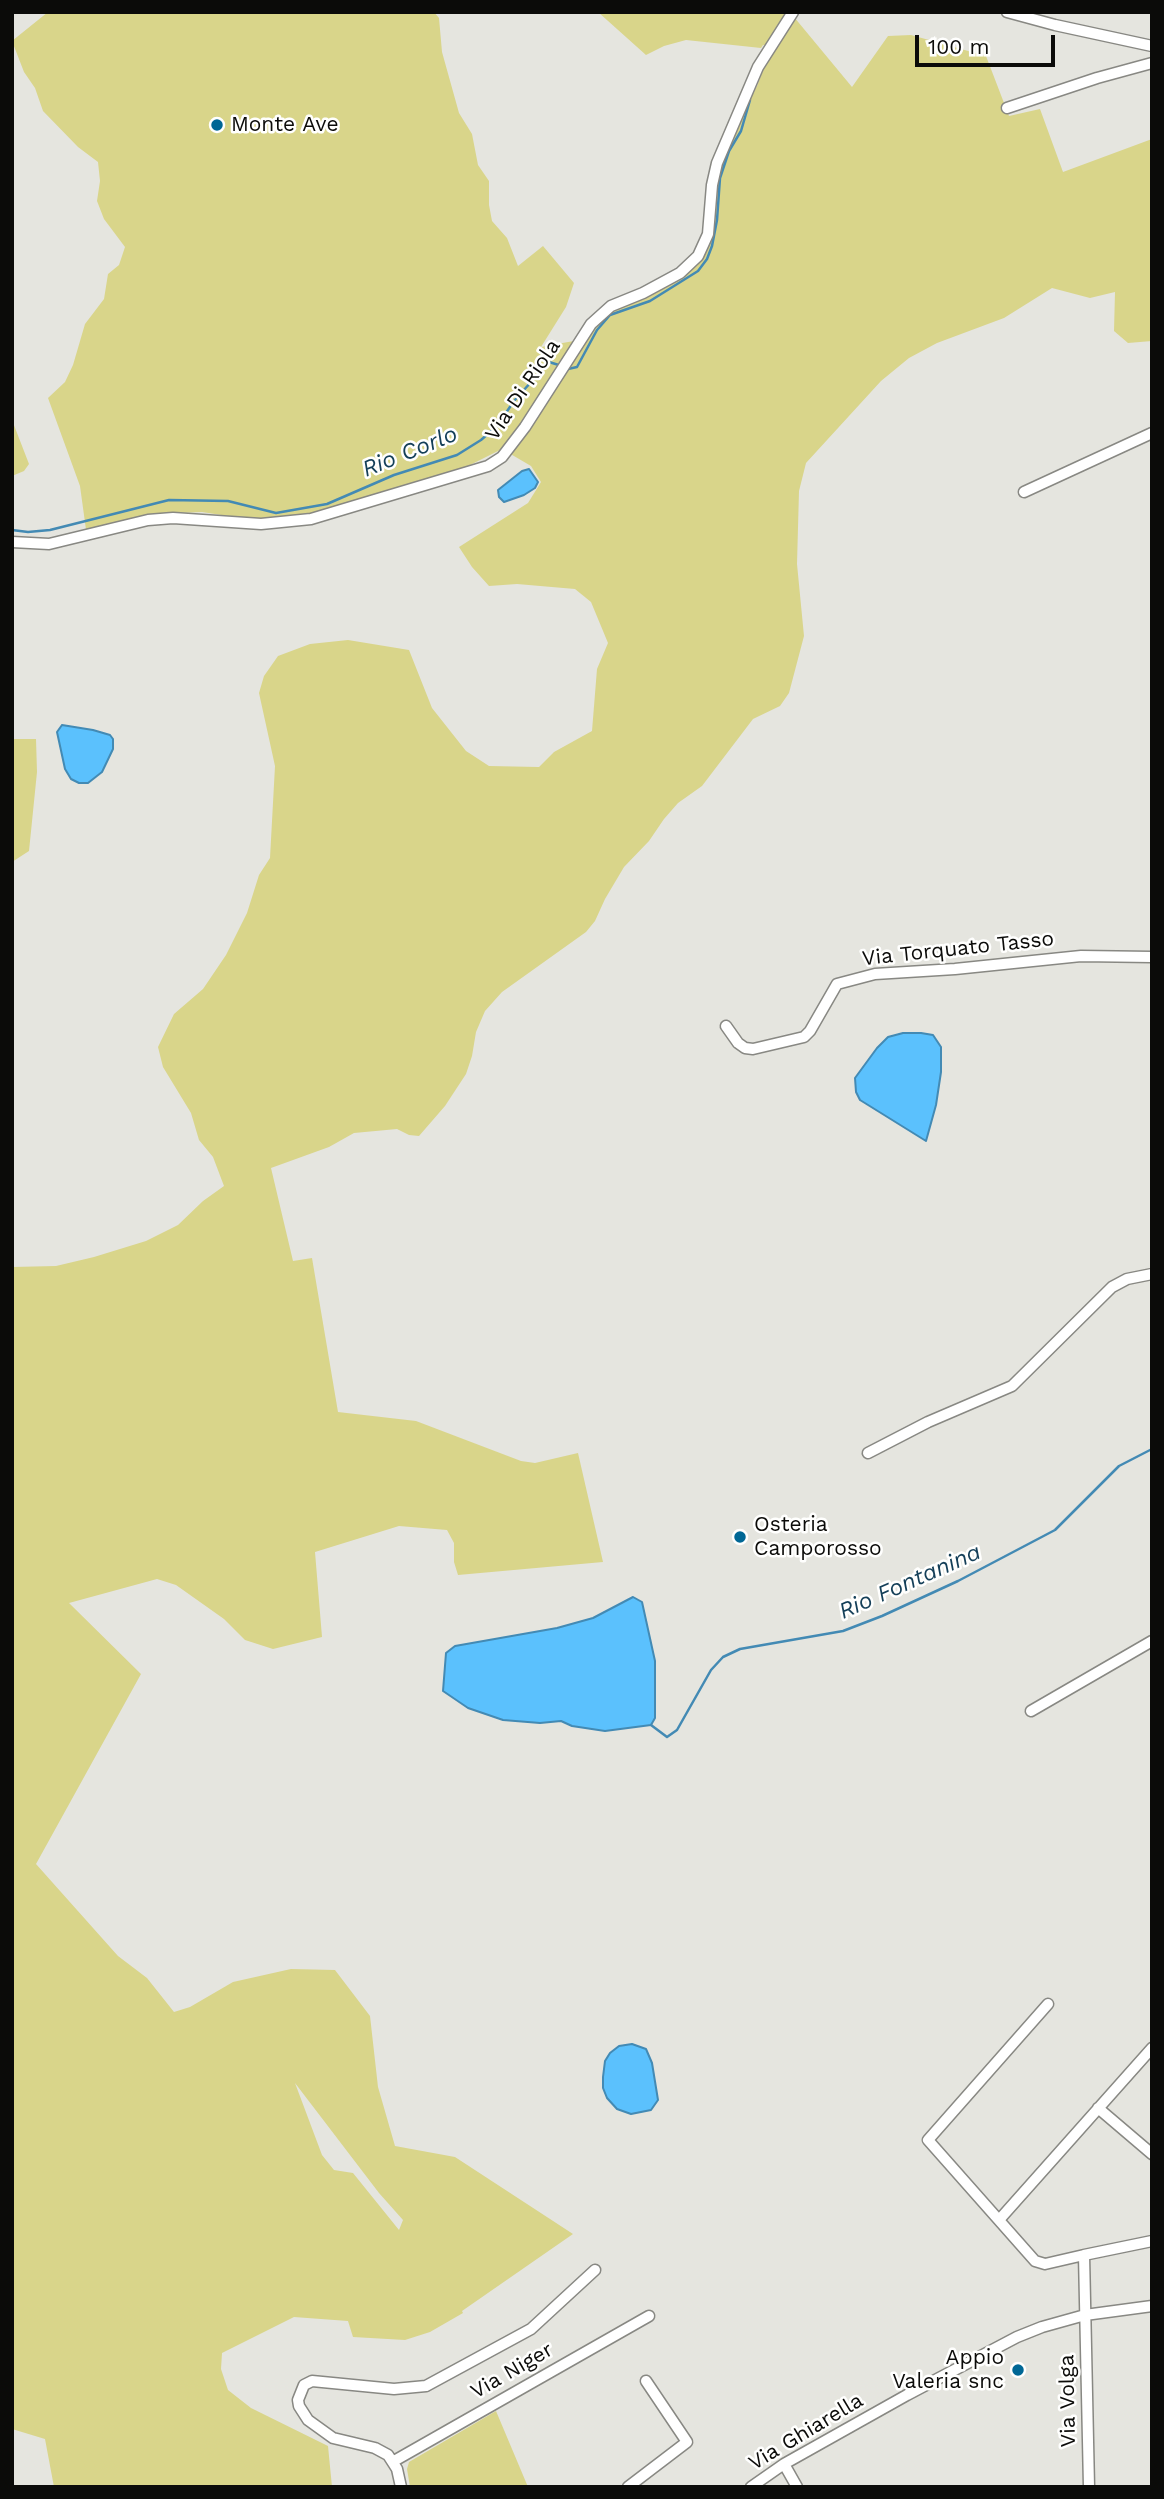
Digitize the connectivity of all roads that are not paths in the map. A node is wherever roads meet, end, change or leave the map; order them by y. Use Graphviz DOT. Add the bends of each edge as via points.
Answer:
graph roads {
  1 [pos="793,12"];
  2 [pos="1007,12"];
  3 [pos="1152,46"];
  4 [pos="1152,63"];
  5 [pos="1007,108"];
  6 [pos="1152,433"];
  7 [pos="1024,492"];
  8 [pos="12,542"];
  9 [pos="1152,957"];
  10 [pos="726,1026"];
  11 [pos="1152,1274"];
  12 [pos="868,1453"];
  13 [pos="1152,1641"];
  14 [pos="1031,1712"];
  15 [pos="1048,2004"];
  16 [pos="1152,2048"];
  17 [pos="1098,2108"];
  18 [pos="1152,2154"];
  19 [pos="999,2220"];
  20 [pos="1152,2241"];
  21 [pos="1084,2255"];
  22 [pos="595,2270"];
  23 [pos="1152,2306"];
  24 [pos="1085,2315"];
  25 [pos="649,2316"];
  26 [pos="646,2381"];
  27 [pos="394,2461"];
  28 [pos="784,2464"];
  29 [pos="401,2487"];
  30 [pos="628,2487"];
  31 [pos="751,2487"];
  32 [pos="797,2487"];
  33 [pos="1089,2487"];
  1 -- 8 [label="street, Via Di Riola" via="758,67 717,163 708,234 698,256 680,273 611,306 590,324 502,457 488,466 311,519 261,524 173,518 49,544"];
  2 -- 3 [label="street"];
  4 -- 5 [label="street"];
  6 -- 7 [label="street"];
  9 -- 10 [label="street, Via Torquato Tasso" via="1081,956 874,974 837,984 804,1037 745,1048"];
  11 -- 12 [label="street" via="1112,1287 1012,1386"];
  13 -- 14 [label="street"];
  15 -- 19 [label="street" via="928,2140"];
  16 -- 17 [label="street"];
  17 -- 18 [label="street"];
  17 -- 19 [label="street"];
  19 -- 21 [label="street" via="1040,2264"];
  20 -- 21 [label="street"];
  21 -- 24 [label="street, Via Volga"];
  22 -- 27 [label="street" via="531,2329 426,2386 398,2389 312,2381 304,2385 299,2406 315,2427 333,2438 375,2448"];
  23 -- 24 [label="street, Via Ghiarella"];
  24 -- 28 [label="street, Via Ghiarella" via="1017,2337"];
  24 -- 33 [label="street, Via Volga"];
  25 -- 27 [label="street, Via Niger"];
  26 -- 30 [label="street" via="687,2442"];
  27 -- 29 [label="street"];
  28 -- 31 [label="street, Via Ghiarella"];
  28 -- 32 [label="street"];
}
